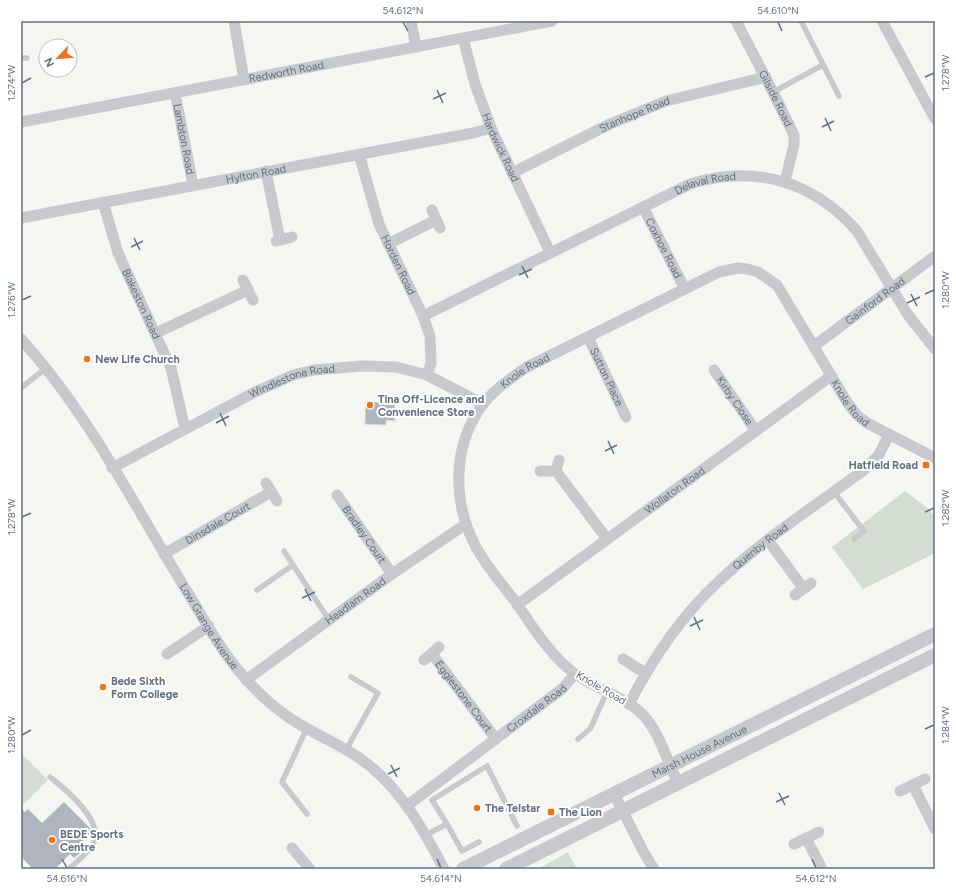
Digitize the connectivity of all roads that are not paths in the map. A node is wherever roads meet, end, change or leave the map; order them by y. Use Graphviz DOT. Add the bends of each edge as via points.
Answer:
graph roads {
  1 [pos="234,21"];
  2 [pos="411,21"];
  3 [pos="552,21"];
  4 [pos="736,21"];
  5 [pos="801,21"];
  6 [pos="882,21"];
  7 [pos="463,38"];
  8 [pos="416,47"];
  9 [pos="823,65"];
  10 [pos="766,78"];
  11 [pos="244,80"];
  12 [pos="774,92"];
  13 [pos="175,93"];
  14 [pos="839,96"];
  15 [pos="935,119"];
  16 [pos="21,122"];
  17 [pos="491,128"];
  18 [pos="359,154"];
  19 [pos="266,171"];
  20 [pos="512,173"];
  21 [pos="785,181"];
  22 [pos="193,186"];
  23 [pos="103,202"];
  24 [pos="643,207"];
  25 [pos="21,218"];
  26 [pos="436,219"];
  27 [pos="292,237"];
  28 [pos="388,244"];
  29 [pos="550,252"];
  30 [pos="935,256"];
  31 [pos="243,280"];
  32 [pos="685,289"];
  33 [pos="891,289"];
  34 [pos="423,316"];
  35 [pos="156,333"];
  36 [pos="588,337"];
  37 [pos="21,339"];
  38 [pos="814,346"];
  39 [pos="935,349"];
  40 [pos="46,368"];
  41 [pos="713,368"];
  42 [pos="427,375"];
  43 [pos="831,376"];
  44 [pos="21,388"];
  45 [pos="483,404"];
  46 [pos="626,417"];
  47 [pos="185,429"];
  48 [pos="756,431"];
  49 [pos="889,435"];
  50 [pos="935,458"];
  51 [pos="112,468"];
  52 [pos="540,471"];
  53 [pos="834,492"];
  54 [pos="335,493"];
  55 [pos="277,501"];
  56 [pos="466,524"];
  57 [pos="607,539"];
  58 [pos="854,539"];
  59 [pos="768,540"];
  60 [pos="284,551"];
  61 [pos="164,554"];
  62 [pos="293,565"];
  63 [pos="392,574"];
  64 [pos="803,589"];
  65 [pos="257,590"];
  66 [pos="517,605"];
  67 [pos="329,620"];
  68 [pos="209,626"];
  69 [pos="935,634"];
  70 [pos="166,654"];
  71 [pos="432,654"];
  72 [pos="935,655"];
  73 [pos="623,659"];
  74 [pos="645,673"];
  75 [pos="575,674"];
  76 [pos="351,677"];
  77 [pos="246,680"];
  78 [pos="607,692"];
  79 [pos="629,704"];
  80 [pos="308,728"];
  81 [pos="496,739"];
  82 [pos="578,739"];
  83 [pos="346,750"];
  84 [pos="670,766"];
  85 [pos="50,777"];
  86 [pos="925,779"];
  87 [pos="678,783"];
  88 [pos="913,785"];
  89 [pos="900,791"];
  90 [pos="614,794"];
  91 [pos="408,805"];
  92 [pos="622,811"];
  93 [pos="307,814"];
  94 [pos="447,824"];
  95 [pos="517,826"];
  96 [pos="935,828"];
  97 [pos="819,832"];
  98 [pos="426,835"];
  99 [pos="806,838"];
  100 [pos="479,842"];
  101 [pos="794,844"];
  102 [pos="292,848"];
  103 [pos="69,869"];
  104 [pos="310,869"];
  105 [pos="444,869"];
  106 [pos="463,869"];
  107 [pos="506,869"];
  108 [pos="654,869"];
  109 [pos="822,869"];
  1 -- 11 [label="street"];
  2 -- 8 [label="street"];
  3 -- 7 [label="street, Redworth Road"];
  4 -- 10 [label="street, Gilside Road"];
  5 -- 9 [label="lane"];
  6 -- 15 [label="street"];
  7 -- 8 [label="street, Redworth Road"];
  7 -- 17 [label="street, Hardwick Road"];
  8 -- 11 [label="street, Redworth Road"];
  9 -- 12 [label="lane"];
  9 -- 14 [label="lane"];
  10 -- 12 [label="street, Gilside Road"];
  10 -- 20 [label="street, Stanhope Road" via="666,101 610,124"];
  11 -- 13 [label="street, Redworth Road"];
  12 -- 21 [label="street, Gilside Road" via="794,135 794,146"];
  13 -- 16 [label="street, Redworth Road"];
  13 -- 22 [label="street, Lambton Road"];
  17 -- 18 [label="street, Hylton Road"];
  17 -- 20 [label="street, Hardwick Road"];
  18 -- 19 [label="street, Hylton Road"];
  18 -- 28 [label="street, Horden Road" via="372,205"];
  19 -- 22 [label="street, Hylton Road"];
  19 -- 27 [label="street" via="278,240"];
  20 -- 29 [label="street, Hardwick Road"];
  21 -- 24 [label="street, Delaval Road" via="756,176 721,176 690,184"];
  21 -- 33 [label="street, Delaval Road" via="823,200 847,219 857,231"];
  22 -- 23 [label="street, Hylton Road"];
  23 -- 25 [label="street, Hylton Road"];
  23 -- 35 [label="street, Blakeston Road" via="118,253"];
  24 -- 29 [label="street, Delaval Road"];
  24 -- 32 [label="street, Coxhoe Road"];
  26 -- 28 [label="street"];
  28 -- 34 [label="street, Horden Road"];
  29 -- 34 [label="street, Delaval Road"];
  30 -- 33 [label="street, Gainford Road"];
  31 -- 35 [label="street" via="250,295"];
  32 -- 36 [label="street, Knole Road"];
  32 -- 38 [label="street, Knole Road" via="728,269 739,268 758,272 777,284"];
  33 -- 38 [label="street, Gainford Road"];
  33 -- 39 [label="street, Delaval Road"];
  34 -- 42 [label="street, Horden Road" via="430,336 431,349 431,363"];
  35 -- 47 [label="street, Blakeston Road" via="175,380"];
  36 -- 45 [label="street, Knole Road" via="527,367 508,380"];
  36 -- 46 [label="street, Sutton Place"];
  37 -- 40 [label="street, Low Grange Avenue"];
  38 -- 43 [label="street, Knole Road"];
  40 -- 44 [label="lane"];
  40 -- 51 [label="street, Low Grange Avenue" via="71,400"];
  41 -- 48 [label="street, Kirby Close"];
  42 -- 45 [label="street, Windlestone Road"];
  42 -- 47 [label="street, Windlestone Road" via="396,367 377,366 314,370 274,382"];
  43 -- 48 [label="street, Wollaton Road"];
  43 -- 49 [label="street, Knole Road" via="857,415"];
  45 -- 56 [label="street, Knole Road" via="468,432 460,460 459,491"];
  47 -- 51 [label="street, Windlestone Road"];
  48 -- 57 [label="street, Wollaton Road"];
  49 -- 50 [label="street, Knole Road"];
  49 -- 53 [label="street, Quenby Road" via="870,465"];
  51 -- 61 [label="street, Low Grange Avenue"];
  52 -- 57 [label="street" via="557,466"];
  53 -- 58 [label="lane" via="864,531"];
  53 -- 59 [label="street, Quenby Road"];
  54 -- 63 [label="street, Bradley Court"];
  55 -- 61 [label="street, Dinsdale Court" via="269,487"];
  56 -- 63 [label="street, Headlam Road"];
  56 -- 66 [label="street, Knole Road" via="477,548"];
  57 -- 66 [label="street, Wollaton Road"];
  59 -- 64 [label="street"];
  59 -- 74 [label="street, Quenby Road" via="700,600"];
  60 -- 62 [label="lane"];
  61 -- 68 [label="street, Low Grange Avenue"];
  62 -- 65 [label="lane"];
  62 -- 67 [label="lane"];
  63 -- 67 [label="street, Headlam Road"];
  66 -- 75 [label="street, Knole Road" via="556,657"];
  67 -- 77 [label="street, Headlam Road"];
  68 -- 70 [label="street"];
  68 -- 77 [label="street, Low Grange Avenue"];
  69 -- 84 [label="street, Marsh House Avenue"];
  71 -- 81 [label="street, Egglestone Court"];
  72 -- 87 [label="street, Marsh House Avenue"];
  73 -- 74 [label="street"];
  74 -- 79 [label="street, Quenby Road"];
  75 -- 78 [label="street, Knole Road"];
  75 -- 81 [label="street, Croxdale Road" via="562,689"];
  76 -- 83 [label="lane" via="378,693"];
  77 -- 80 [label="street, Low Grange Avenue" via="288,717"];
  78 -- 79 [label="street, Knole Road"];
  78 -- 82 [label="lane" via="590,728"];
  79 -- 84 [label="street, Knole Road" via="650,724"];
  80 -- 83 [label="street, Low Grange Avenue"];
  80 -- 93 [label="lane" via="282,782"];
  81 -- 91 [label="street, Croxdale Road"];
  83 -- 91 [label="street, Low Grange Avenue" via="369,765"];
  84 -- 87 [label="street, Knole Road"];
  84 -- 90 [label="street, Marsh House Avenue"];
  85 -- 103 [label="lane" via="80,803 95,834 91,848"];
  86 -- 88 [label="street"];
  87 -- 92 [label="street, Marsh House Avenue"];
  88 -- 89 [label="street"];
  88 -- 96 [label="street"];
  90 -- 92 [label="street"];
  90 -- 106 [label="street, Marsh House Avenue"];
  91 -- 98 [label="street, Low Grange Avenue"];
  92 -- 107 [label="street, Marsh House Avenue"];
  92 -- 108 [label="street"];
  94 -- 95 [label="lane" via="432,800 487,766"];
  94 -- 98 [label="lane"];
  94 -- 100 [label="lane" via="462,851"];
  97 -- 99 [label="street"];
  98 -- 105 [label="street, Low Grange Avenue"];
  99 -- 101 [label="street"];
  99 -- 109 [label="street"];
  102 -- 104 [label="street"];
}
